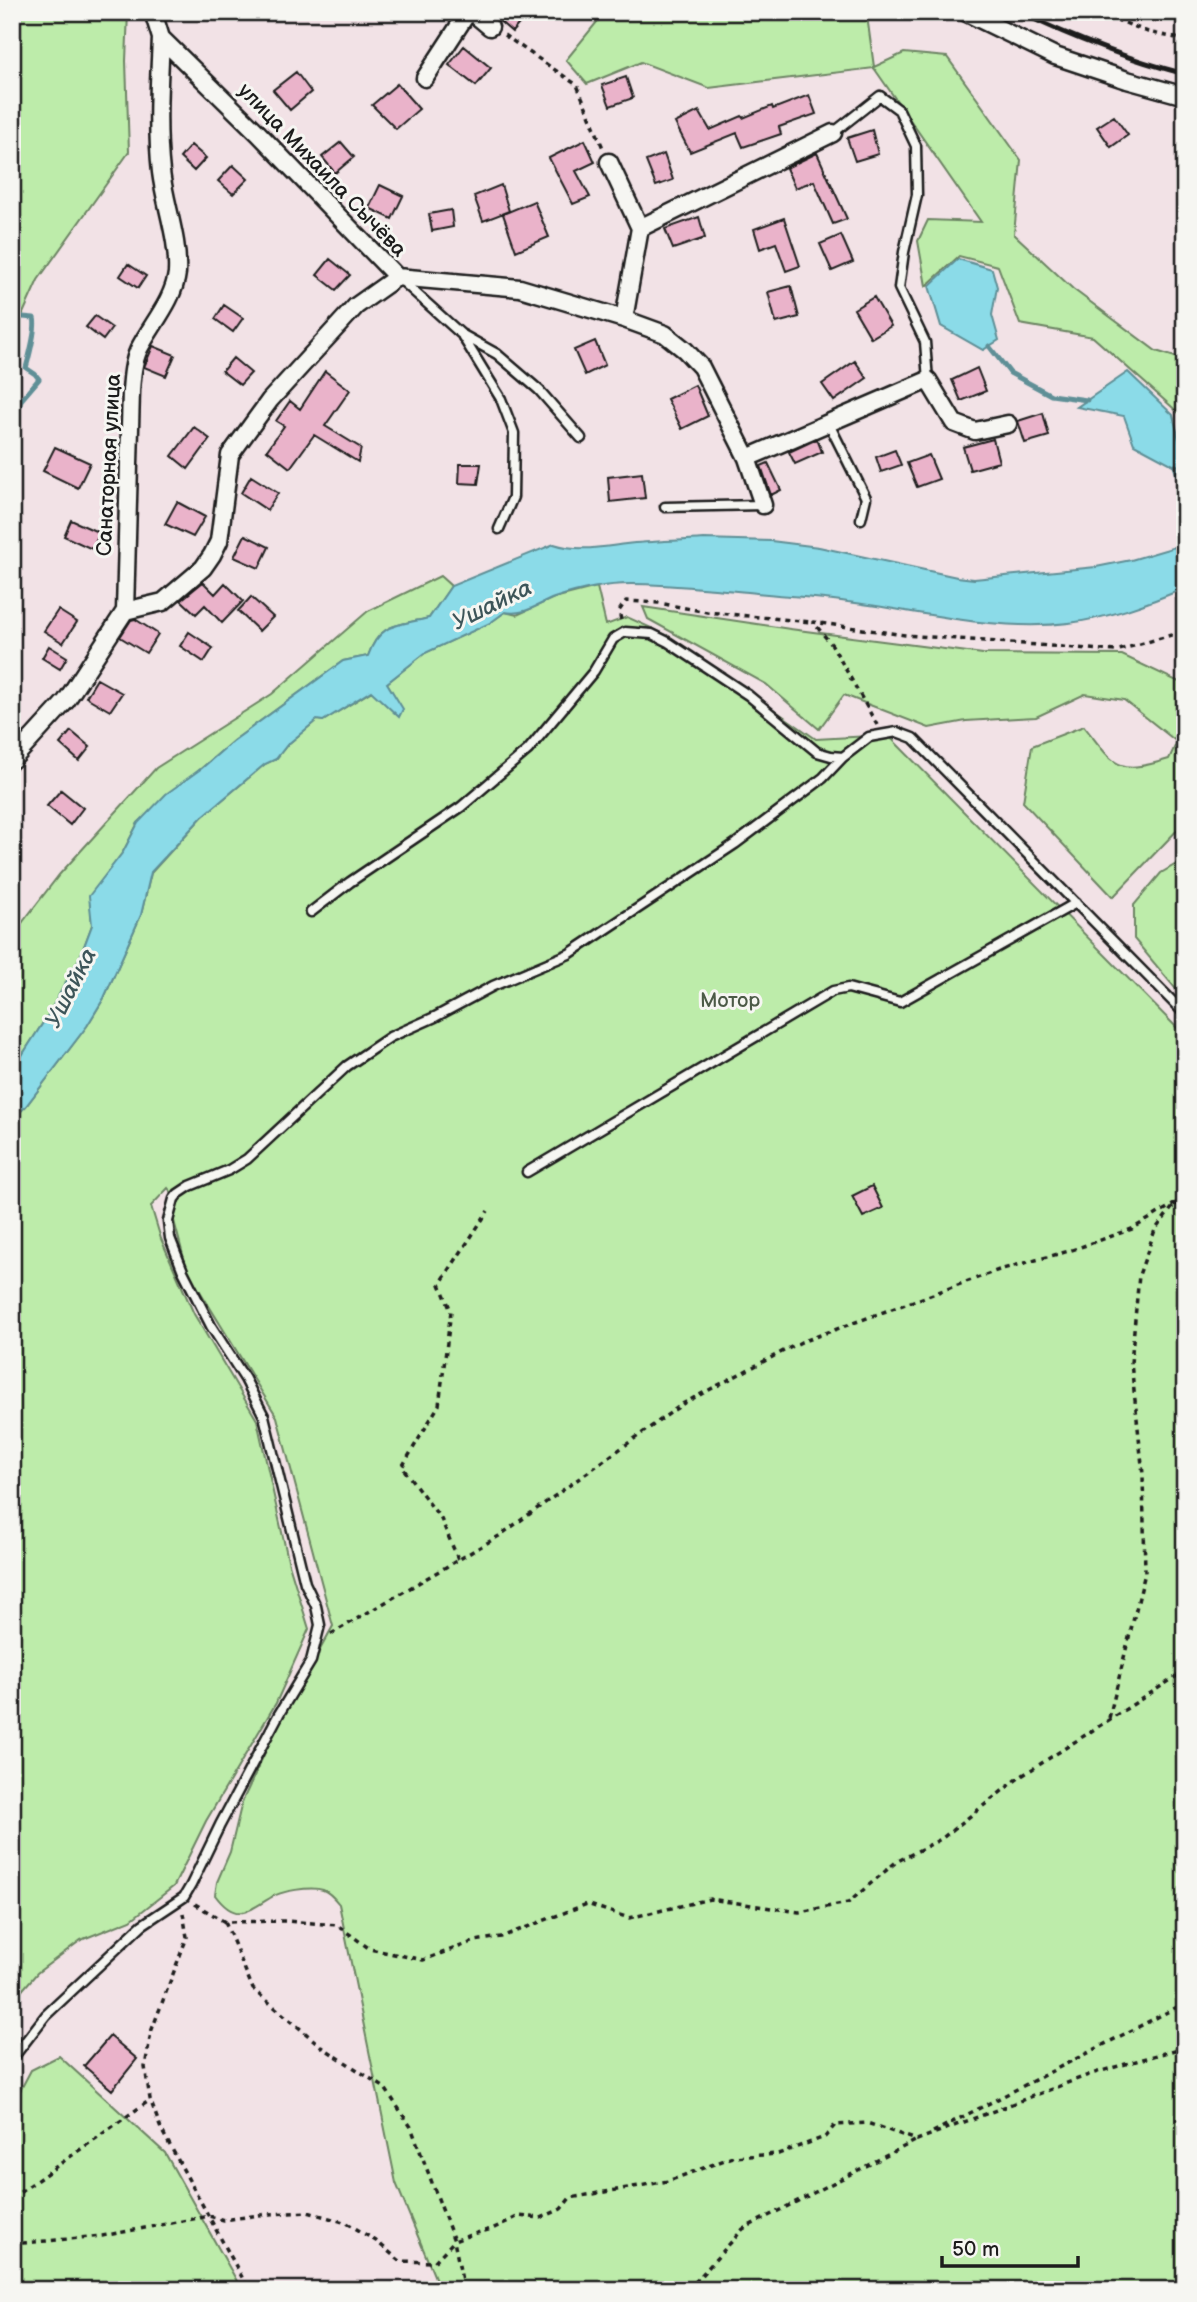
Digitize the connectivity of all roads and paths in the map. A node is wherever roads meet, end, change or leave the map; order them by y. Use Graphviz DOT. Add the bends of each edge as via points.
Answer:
graph roads {
  1 [pos="153,12"];
  2 [pos="470,12"];
  3 [pos="965,12"];
  4 [pos="1097,12"];
  5 [pos="490,27"];
  6 [pos="161,38"];
  7 [pos="1185,40"];
  8 [pos="425,78"];
  9 [pos="1185,96"];
  10 [pos="833,133"];
  11 [pos="609,162"];
  12 [pos="640,229"];
  13 [pos="397,277"];
  14 [pos="624,319"];
  15 [pos="461,334"];
  16 [pos="928,380"];
  17 [pos="828,422"];
  18 [pos="1008,424"];
  19 [pos="581,438"];
  20 [pos="747,458"];
  21 [pos="763,505"];
  22 [pos="665,507"];
  23 [pos="861,519"];
  24 [pos="499,529"];
  25 [pos="125,611"];
  26 [pos="813,622"];
  27 [pos="1185,631"];
  28 [pos="625,632"];
  29 [pos="882,733"];
  30 [pos="13,757"];
  31 [pos="843,757"];
  32 [pos="1076,903"];
  33 [pos="311,912"];
  34 [pos="1185,1014"];
  35 [pos="527,1172"];
  36 [pos="1185,1192"];
  37 [pos="1175,1203"];
  38 [pos="488,1211"];
  39 [pos="1185,1212"];
  40 [pos="458,1559"];
  41 [pos="317,1642"];
  42 [pos="1185,1671"];
  43 [pos="1108,1720"];
  44 [pos="184,1897"];
  45 [pos="174,1905"];
  46 [pos="225,1922"];
  47 [pos="1185,2003"];
  48 [pos="1185,2047"];
  49 [pos="12,2059"];
  50 [pos="150,2099"];
  51 [pos="917,2140"];
  52 [pos="12,2198"];
  53 [pos="209,2216"];
  54 [pos="454,2242"];
  55 [pos="12,2244"];
  56 [pos="249,2290"];
  57 [pos="464,2290"];
  58 [pos="688,2290"];
  1 -- 6 [label="street, улица Михаила Сычёва"];
  2 -- 5 [label="street"];
  2 -- 8 [label="street"];
  3 -- 9 [label="street" via="1055,56"];
  4 -- 7 [label="path" via="1148,32"];
  5 -- 11 [label="path" via="577,85"];
  6 -- 13 [label="street, улица Михаила Сычёва"];
  6 -- 25 [label="street, Санаторная улица" via="161,173 177,272 174,288 138,352 133,371"];
  10 -- 12 [label="street"];
  10 -- 16 [label="lane" via="880,96 898,110 916,146 917,195 899,288 925,342"];
  11 -- 12 [label="street"];
  12 -- 14 [label="street"];
  13 -- 14 [label="street, улица Михаила Сычёва" via="520,288"];
  13 -- 15 [label="lane"];
  13 -- 25 [label="street" via="356,306 270,400 230,455 219,541 203,568 163,602"];
  14 -- 20 [label="street, улица Михаила Сычёва" via="665,334 701,368"];
  15 -- 19 [label="lane" via="497,354 539,390"];
  15 -- 24 [label="lane" via="501,399 514,433 513,497"];
  16 -- 17 [label="street"];
  16 -- 18 [label="street" via="954,423 975,431"];
  17 -- 20 [label="street"];
  17 -- 23 [label="lane" via="866,498"];
  20 -- 21 [label="street, улица Михаила Сычёва"];
  21 -- 22 [label="lane"];
  25 -- 30 [label="street" via="66,701"];
  26 -- 27 [label="path" via="905,635 1116,651"];
  26 -- 28 [label="path" via="626,601 619,611"];
  26 -- 29 [label="path" via="832,645"];
  28 -- 31 [label="lane" via="652,634 668,642 748,695 817,752"];
  28 -- 33 [label="lane" via="613,639 594,671 528,750 461,807"];
  29 -- 31 [label="lane"];
  29 -- 32 [label="lane" via="913,738"];
  31 -- 41 [label="lane" via="823,778 735,844 569,954 390,1037 347,1066 247,1159 190,1186 174,1199 168,1221 170,1238 183,1271 264,1416 306,1583 316,1606"];
  32 -- 34 [label="lane"];
  32 -- 35 [label="lane" via="900,1002 848,988 833,991"];
  36 -- 37 [label="path"];
  37 -- 39 [label="path"];
  37 -- 40 [label="path" via="1132,1229 999,1270 801,1342 684,1403 499,1536"];
  37 -- 43 [label="path" via="1155,1230 1139,1275 1131,1363 1143,1474 1145,1573"];
  38 -- 40 [label="path" via="440,1284 451,1311 439,1405 402,1467 441,1519"];
  40 -- 41 [label="path"];
  41 -- 44 [label="lane"];
  42 -- 43 [label="path"];
  43 -- 46 [label="path" via="1020,1777 941,1839 896,1862 848,1903 799,1912 710,1899 629,1918 587,1904 424,1960 369,1949 337,1926"];
  44 -- 45 [label="lane"];
  44 -- 46 [label="path"];
  45 -- 49 [label="lane" via="142,1925 46,2015"];
  45 -- 50 [label="path" via="183,1912 187,1937 151,2032 145,2067"];
  46 -- 54 [label="path" via="253,1989 322,2048 385,2088 411,2127"];
  47 -- 51 [label="path"];
  48 -- 51 [label="path" via="1090,2074"];
  50 -- 52 [label="path"];
  50 -- 53 [label="path" via="161,2129"];
  51 -- 54 [label="path" via="867,2123 835,2126 825,2137 778,2154 733,2157 668,2181 570,2198 561,2209 541,2218 519,2216"];
  51 -- 58 [label="path" via="743,2229"];
  53 -- 54 [label="path" via="224,2220 308,2212 348,2223 400,2261 434,2262"];
  53 -- 55 [label="path" via="102,2236"];
  53 -- 56 [label="path"];
  54 -- 57 [label="path"];
}
